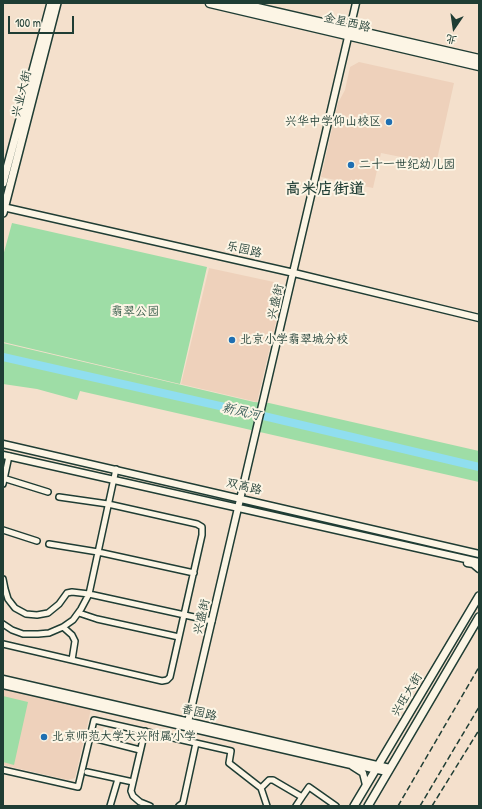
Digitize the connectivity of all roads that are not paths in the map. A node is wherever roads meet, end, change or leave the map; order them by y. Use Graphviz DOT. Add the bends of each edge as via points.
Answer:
graph roads {
  1 [pos="51,3"];
  2 [pos="57,3"];
  3 [pos="210,3"];
  4 [pos="236,3"];
  5 [pos="356,3"];
  6 [pos="350,32"];
  7 [pos="479,59"];
  8 [pos="479,66"];
  9 [pos="3,183"];
  10 [pos="4,209"];
  11 [pos="294,273"];
  12 [pos="479,318"];
  13 [pos="3,444"];
  14 [pos="6,455"];
  15 [pos="116,469"];
  16 [pos="4,478"];
  17 [pos="114,480"];
  18 [pos="3,484"];
  19 [pos="48,492"];
  20 [pos="59,497"];
  21 [pos="241,498"];
  22 [pos="108,504"];
  23 [pos="239,507"];
  24 [pos="3,530"];
  25 [pos="37,541"];
  26 [pos="49,544"];
  27 [pos="98,552"];
  28 [pos="478,553"];
  29 [pos="443,554"];
  30 [pos="479,562"];
  31 [pos="479,569"];
  32 [pos="194,573"];
  33 [pos="3,579"];
  34 [pos="89,594"];
  35 [pos="479,596"];
  36 [pos="79,613"];
  37 [pos="184,614"];
  38 [pos="479,617"];
  39 [pos="212,621"];
  40 [pos="3,624"];
  41 [pos="63,627"];
  42 [pos="179,637"];
  43 [pos="3,644"];
  44 [pos="72,660"];
  45 [pos="3,679"];
  46 [pos="3,685"];
  47 [pos="188,722"];
  48 [pos="145,731"];
  49 [pos="96,739"];
  50 [pos="196,743"];
  51 [pos="140,750"];
  52 [pos="351,765"];
  53 [pos="377,768"];
  54 [pos="3,770"];
  55 [pos="389,770"];
  56 [pos="87,772"];
  57 [pos="118,779"];
  58 [pos="133,782"];
  59 [pos="366,785"];
  60 [pos="261,788"];
  61 [pos="302,797"];
  62 [pos="110,806"];
  63 [pos="150,806"];
  64 [pos="179,806"];
  65 [pos="267,806"];
  66 [pos="296,806"];
  67 [pos="336,806"];
  68 [pos="354,806"];
  69 [pos="368,806"];
  1 -- 9 [label="main road, 兴业大街"];
  2 -- 10 [label="main road, 兴业大街"];
  3 -- 6 [label="main road, 金星西路"];
  4 -- 6 [label="main road, 金星西路"];
  5 -- 6 [label="street, 兴盛街"];
  6 -- 7 [label="main road, 金星西路"];
  6 -- 8 [label="main road, 金星西路"];
  6 -- 11 [label="street, 兴盛街"];
  10 -- 11 [label="street, 乐园路"];
  11 -- 12 [label="street, 乐园路"];
  11 -- 21 [label="street, 兴盛街"];
  13 -- 15 [label="street, 双高路"];
  14 -- 16 [label="street"];
  14 -- 17 [label="street, 双高路"];
  15 -- 17 [label="street"];
  15 -- 21 [label="street, 双高路"];
  16 -- 18 [label="street"];
  16 -- 19 [label="street"];
  17 -- 22 [label="street"];
  17 -- 23 [label="street, 双高路"];
  20 -- 22 [label="street"];
  21 -- 23 [label="street, 兴盛街"];
  21 -- 28 [label="street, 双高路"];
  22 -- 27 [label="street"];
  22 -- 32 [label="street" via="202,527"];
  23 -- 29 [label="street, 双高路"];
  23 -- 39 [label="street, 兴盛街"];
  24 -- 25 [label="street"];
  26 -- 27 [label="street"];
  27 -- 32 [label="street"];
  27 -- 34 [label="street"];
  29 -- 30 [label="street, 双高路"];
  29 -- 31 [label="street" via="473,564"];
  32 -- 37 [label="street"];
  33 -- 34 [label="street" via="8,599 15,608 26,614 48,613 67,593"];
  34 -- 36 [label="street"];
  34 -- 37 [label="street"];
  35 -- 53 [label="main road, 兴旺大街"];
  36 -- 41 [label="street"];
  36 -- 42 [label="street"];
  37 -- 39 [label="street"];
  37 -- 42 [label="street"];
  38 -- 55 [label="main road, 兴旺大街"];
  39 -- 47 [label="street, 兴盛街"];
  40 -- 41 [label="street" via="23,634 49,633"];
  41 -- 44 [label="street" via="75,641"];
  42 -- 44 [label="street" via="170,677 167,680"];
  43 -- 44 [label="street"];
  45 -- 47 [label="street, 香园路"];
  46 -- 52 [label="street, 香园路"];
  47 -- 53 [label="street, 香园路"];
  48 -- 50 [label="street"];
  48 -- 51 [label="street"];
  48 -- 54 [label="street" via="94,720 78,787"];
  49 -- 51 [label="street"];
  50 -- 60 [label="street" via="231,751 229,763"];
  50 -- 64 [label="street" via="182,803"];
  51 -- 58 [label="street"];
  52 -- 53 [label="street, 香园路"];
  52 -- 59 [label="street" via="363,773"];
  53 -- 55 [label="street, 香园路"];
  53 -- 59 [label="main road, 兴旺大街"];
  55 -- 69 [label="main road, 兴旺大街"];
  56 -- 57 [label="street"];
  57 -- 58 [label="street"];
  57 -- 62 [label="street"];
  58 -- 63 [label="street" via="133,796"];
  59 -- 68 [label="main road, 兴旺大街"];
  60 -- 61 [label="street" via="269,780 273,780"];
  60 -- 65 [label="street"];
  61 -- 66 [label="street"];
  61 -- 67 [label="street" via="309,787"];
}
